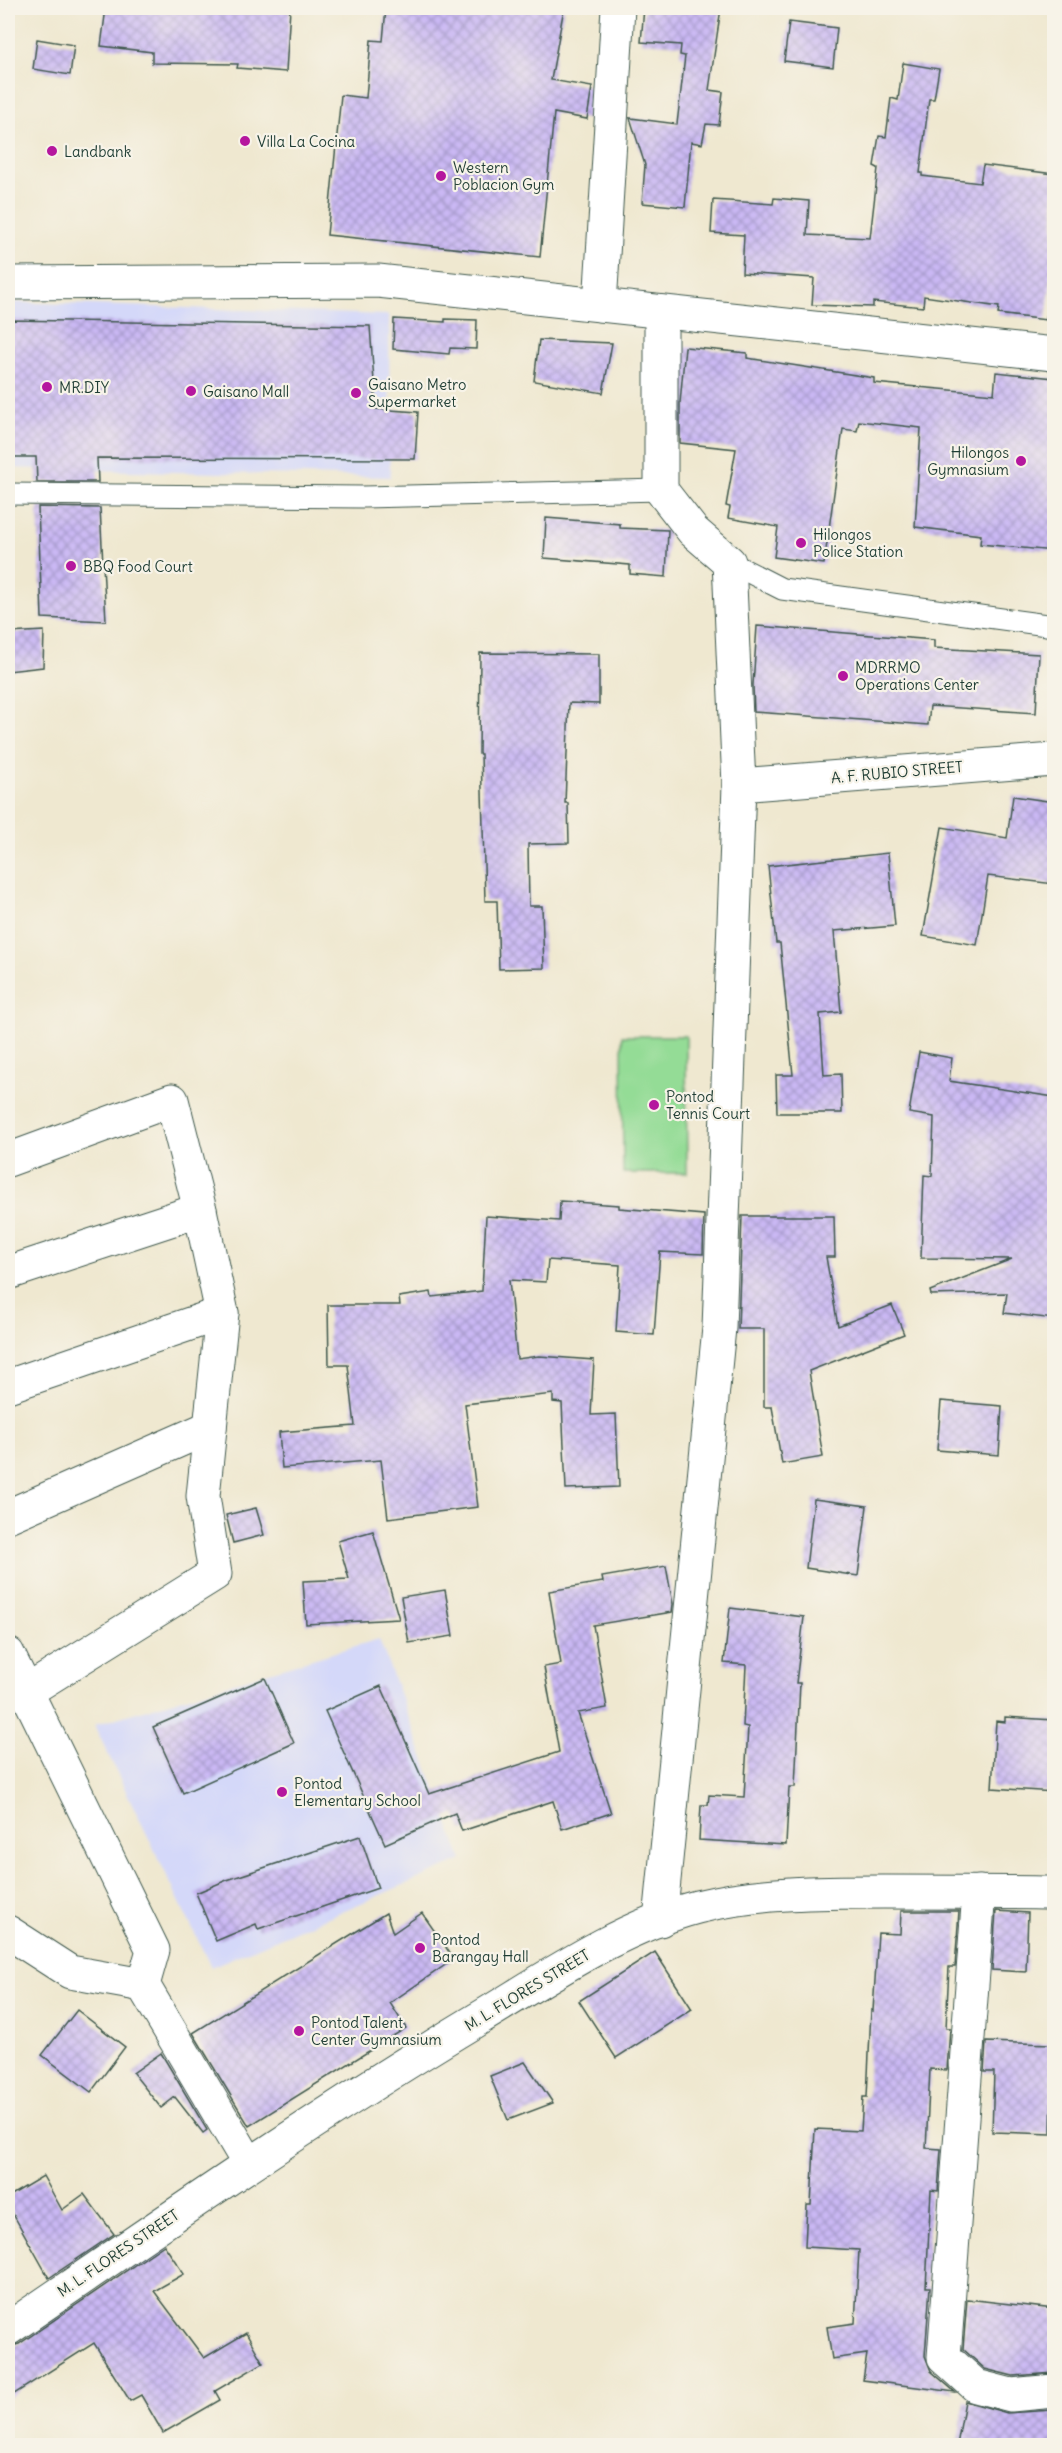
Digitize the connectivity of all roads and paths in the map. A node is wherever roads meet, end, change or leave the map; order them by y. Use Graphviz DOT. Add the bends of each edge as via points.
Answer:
graph roads {
  1 [pos="618,8"];
  2 [pos="8,283"];
  3 [pos="600,305"];
  4 [pos="661,312"];
  5 [pos="1054,354"];
  6 [pos="661,490"];
  7 [pos="8,494"];
  8 [pos="729,562"];
  9 [pos="1054,626"];
  10 [pos="1054,760"];
  11 [pos="739,785"];
  12 [pos="8,1160"];
  13 [pos="200,1210"];
  14 [pos="8,1274"];
  15 [pos="222,1313"];
  16 [pos="8,1386"];
  17 [pos="210,1427"];
  18 [pos="8,1516"];
  19 [pos="8,1654"];
  20 [pos="26,1692"];
  21 [pos="979,1892"];
  22 [pos="1054,1893"];
  23 [pos="660,1920"];
  24 [pos="8,1932"];
  25 [pos="143,1985"];
  26 [pos="249,2164"];
  27 [pos="8,2329"];
  28 [pos="1054,2391"];
  1 -- 3 [label="street"];
  2 -- 3 [label="street" via="378,281"];
  3 -- 4 [label="street"];
  4 -- 5 [label="street"];
  4 -- 6 [label="street"];
  6 -- 7 [label="lane" via="363,497"];
  6 -- 8 [label="street" via="693,531"];
  8 -- 9 [label="lane" via="782,589"];
  8 -- 11 [label="street"];
  10 -- 11 [label="street, A. F. RUBIO STREET"];
  11 -- 23 [label="street" via="719,1328"];
  12 -- 13 [label="street" via="172,1100"];
  13 -- 14 [label="street"];
  13 -- 15 [label="street"];
  15 -- 16 [label="street"];
  15 -- 17 [label="street"];
  17 -- 18 [label="street"];
  17 -- 20 [label="street" via="203,1496 215,1574"];
  19 -- 20 [label="street"];
  20 -- 25 [label="street" via="153,1950"];
  21 -- 22 [label="street, M. L. FLORES STREET"];
  21 -- 23 [label="street, M. L. FLORES STREET" via="810,1892 697,1907"];
  21 -- 28 [label="street" via="944,2357 976,2386 1011,2396"];
  23 -- 26 [label="street, M. L. FLORES STREET" via="601,1946 562,1969"];
  24 -- 25 [label="street" via="70,1972"];
  25 -- 26 [label="street"];
  26 -- 27 [label="street, M. L. FLORES STREET"];
}
